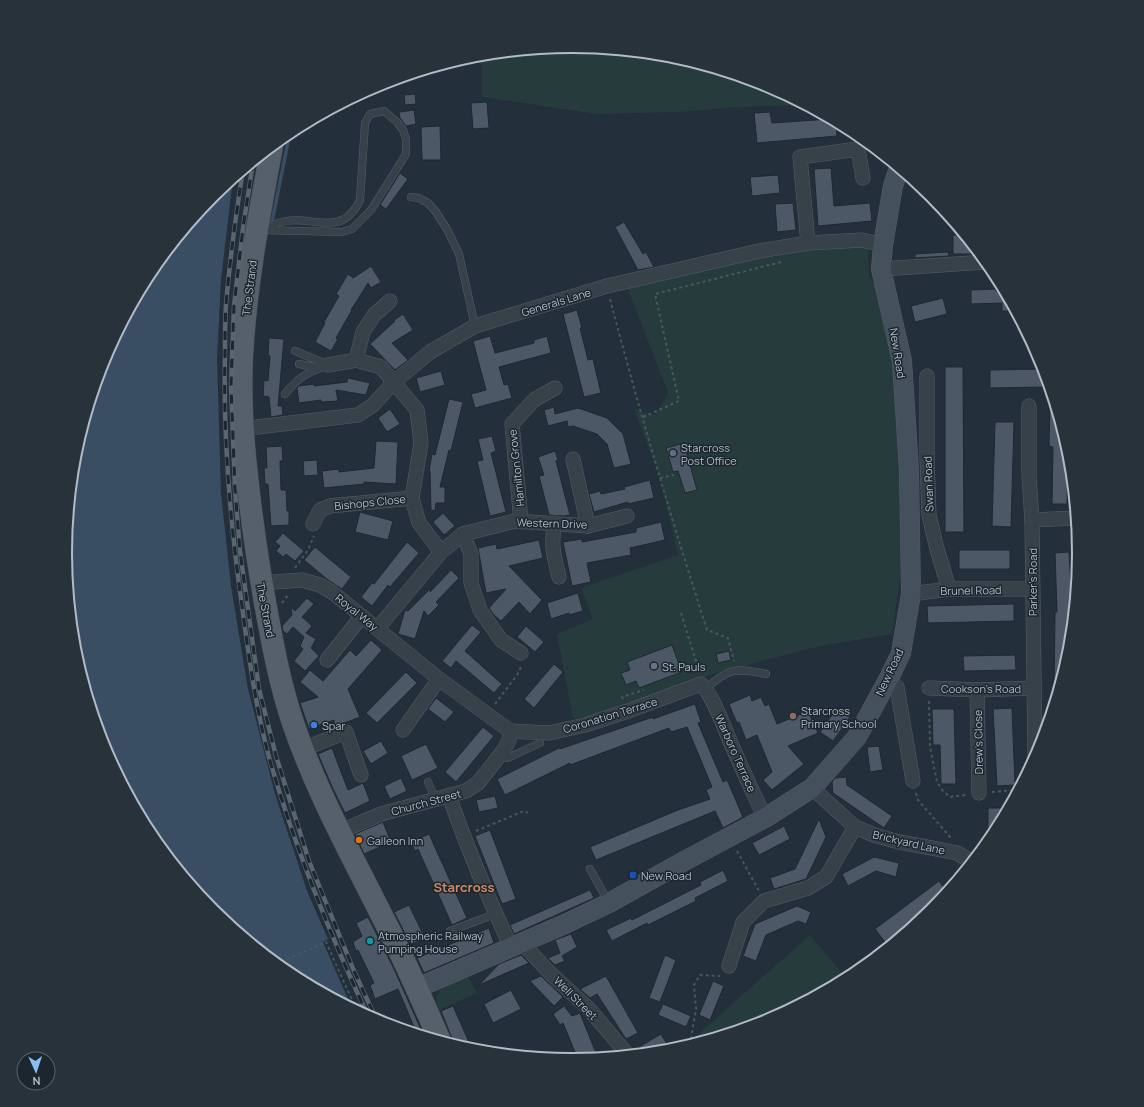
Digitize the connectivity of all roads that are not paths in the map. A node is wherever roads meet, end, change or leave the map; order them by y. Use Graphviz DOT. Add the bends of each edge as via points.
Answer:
graph roads {
  1 [pos="271,153"];
  2 [pos="897,173"];
  3 [pos="864,178"];
  4 [pos="411,197"];
  5 [pos="262,230"];
  6 [pos="808,243"];
  7 [pos="884,245"];
  8 [pos="979,262"];
  9 [pos="881,269"];
  10 [pos="390,301"];
  11 [pos="475,326"];
  12 [pos="295,351"];
  13 [pos="356,360"];
  14 [pos="299,364"];
  15 [pos="324,367"];
  16 [pos="927,376"];
  17 [pos="394,382"];
  18 [pos="556,388"];
  19 [pos="285,394"];
  20 [pos="1029,406"];
  21 [pos="257,427"];
  22 [pos="573,459"];
  23 [pos="412,498"];
  24 [pos="627,516"];
  25 [pos="1071,518"];
  26 [pos="1032,520"];
  27 [pos="521,522"];
  28 [pos="555,523"];
  29 [pos="313,524"];
  30 [pos="588,526"];
  31 [pos="463,534"];
  32 [pos="441,552"];
  33 [pos="559,577"];
  34 [pos="260,583"];
  35 [pos="949,589"];
  36 [pos="1032,590"];
  37 [pos="911,594"];
  38 [pos="362,616"];
  39 [pos="377,629"];
  40 [pos="521,653"];
  41 [pos="327,660"];
  42 [pos="766,674"];
  43 [pos="889,678"];
  44 [pos="439,679"];
  45 [pos="704,686"];
  46 [pos="929,688"];
  47 [pos="1034,688"];
  48 [pos="977,690"];
  49 [pos="403,730"];
  50 [pos="510,731"];
  51 [pos="540,743"];
  52 [pos="1035,743"];
  53 [pos="303,749"];
  54 [pos="498,757"];
  55 [pos="362,775"];
  56 [pos="913,781"];
  57 [pos="428,782"];
  58 [pos="812,788"];
  59 [pos="979,793"];
  60 [pos="450,796"];
  61 [pos="436,800"];
  62 [pos="766,818"];
  63 [pos="854,827"];
  64 [pos="339,832"];
  65 [pos="968,860"];
  66 [pos="590,869"];
  67 [pos="609,903"];
  68 [pos="495,914"];
  69 [pos="450,931"];
  70 [pos="516,945"];
  71 [pos="729,966"];
  72 [pos="417,988"];
  73 [pos="438,1036"];
  74 [pos="624,1051"];
  1 -- 5 [label="main road, The Strand"];
  2 -- 7 [label="street, New Road"];
  3 -- 6 [label="street" via="858,148 800,158"];
  4 -- 11 [label="lane" via="428,203 448,231 459,254"];
  5 -- 5 [label="lane" via="288,221 330,224 340,222 349,216 360,200 365,123 370,114 384,110 397,122 406,138 406,154 371,210 352,229 342,232"];
  5 -- 34 [label="main road, The Strand" via="246,310 242,355 244,457"];
  6 -- 7 [label="street, Generals Lane" via="862,240"];
  6 -- 11 [label="street, Generals Lane" via="607,286"];
  7 -- 9 [label="street, New Road"];
  8 -- 9 [label="street"];
  9 -- 37 [label="street, New Road" via="902,361 909,470"];
  10 -- 13 [label="street" via="374,315 363,332"];
  11 -- 17 [label="street, Generals Lane" via="430,352"];
  12 -- 15 [label="lane"];
  13 -- 15 [label="street"];
  13 -- 17 [label="street" via="381,367"];
  14 -- 15 [label="lane"];
  15 -- 19 [label="lane" via="309,372 295,382"];
  16 -- 35 [label="street, Swan Road" via="926,457 929,515"];
  17 -- 21 [label="street, Generals Lane" via="373,405 358,415"];
  17 -- 23 [label="street" via="417,410 421,443"];
  18 -- 27 [label="street, Hamilton Grove" via="534,400 512,424"];
  20 -- 26 [label="street, Parker's Road"];
  22 -- 30 [label="street"];
  23 -- 29 [label="street, Bishops Close" via="330,506 320,510"];
  23 -- 32 [label="street" via="419,523"];
  24 -- 30 [label="street, Western Drive"];
  25 -- 26 [label="street"];
  26 -- 36 [label="street, Parker's Road"];
  27 -- 28 [label="street, Western Drive"];
  27 -- 31 [label="street, Western Drive" via="515,521"];
  28 -- 30 [label="street, Western Drive"];
  28 -- 33 [label="street" via="552,549"];
  31 -- 32 [label="street, Western Drive"];
  31 -- 40 [label="street" via="471,554 471,583 480,610 501,640"];
  32 -- 39 [label="street, Western Drive"];
  34 -- 38 [label="street, Royal Way" via="308,581 332,592"];
  34 -- 53 [label="main road, The Strand" via="281,685"];
  35 -- 36 [label="street, Brunel Road"];
  35 -- 37 [label="street, Brunel Road"];
  36 -- 47 [label="street, Parker's Road"];
  37 -- 43 [label="street, New Road" via="901,653"];
  38 -- 39 [label="street, Royal Way"];
  38 -- 41 [label="street"];
  39 -- 44 [label="street, Royal Way"];
  42 -- 45 [label="lane" via="736,669"];
  43 -- 56 [label="street" via="897,687"];
  43 -- 58 [label="street, New Road" via="856,737"];
  44 -- 49 [label="street"];
  44 -- 50 [label="street, Royal Way"];
  45 -- 50 [label="street, Coronation Terrace" via="585,725 549,733"];
  45 -- 62 [label="street, Warboro Terrace"];
  46 -- 48 [label="street, Cookson's Road"];
  47 -- 48 [label="street, Cookson's Road"];
  47 -- 52 [label="street, Parker's Road"];
  48 -- 59 [label="street, Drew's Close"];
  50 -- 54 [label="street, Church Street" via="509,740"];
  51 -- 54 [label="lane" via="508,758"];
  53 -- 55 [label="street" via="346,732"];
  53 -- 64 [label="main road, The Strand"];
  54 -- 60 [label="street, Church Street" via="478,783 466,791"];
  57 -- 61 [label="lane"];
  58 -- 62 [label="street, New Road"];
  58 -- 63 [label="street, Brickyard Lane"];
  60 -- 61 [label="street, Church Street"];
  60 -- 68 [label="street, Well Street"];
  61 -- 64 [label="street, Church Street" via="381,814"];
  62 -- 67 [label="street, New Road"];
  63 -- 65 [label="street, Brickyard Lane" via="899,842 957,854"];
  63 -- 71 [label="street" via="826,877 808,888 764,901 743,922"];
  64 -- 72 [label="main road, The Strand"];
  66 -- 67 [label="lane"];
  67 -- 70 [label="street, New Road"];
  68 -- 69 [label="lane"];
  68 -- 70 [label="street, Well Street"];
  70 -- 72 [label="street, New Road"];
  70 -- 74 [label="street, Well Street" via="589,1010"];
  72 -- 73 [label="main road, The Strand"];
}
